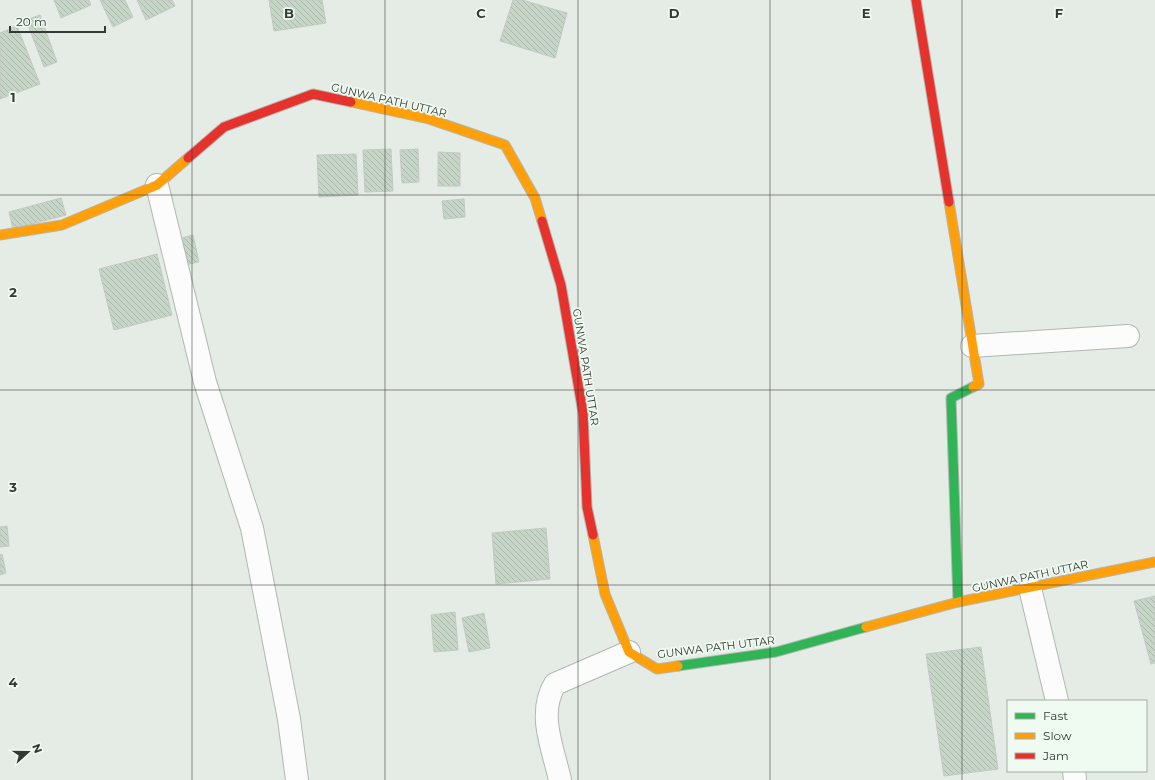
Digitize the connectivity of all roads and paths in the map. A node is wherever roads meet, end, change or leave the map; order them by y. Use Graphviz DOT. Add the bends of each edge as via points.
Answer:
graph roads {
  1 [pos="916,0"];
  2 [pos="157,185"];
  3 [pos="0,235"];
  4 [pos="1128,336"];
  5 [pos="972,346"];
  6 [pos="1155,562"];
  7 [pos="1030,588"];
  8 [pos="958,602"];
  9 [pos="629,652"];
  10 [pos="1058,700"];
  11 [pos="297,780"];
  12 [pos="560,780"];
  1 -- 5 [label="street"];
  2 -- 3 [label="street, GUNWA PATH UTTAR" via="62,225"];
  2 -- 9 [label="street, GUNWA PATH UTTAR" via="224,127 313,94 429,119 505,145 535,198 560,284 583,413 587,507 606,594"];
  2 -- 11 [label="street" via="205,382 252,528 289,719"];
  4 -- 5 [label="street"];
  5 -- 8 [label="street" via="979,384 951,398"];
  6 -- 7 [label="street, GUNWA PATH UTTAR"];
  7 -- 8 [label="street, GUNWA PATH UTTAR"];
  7 -- 10 [label="street"];
  8 -- 9 [label="street, GUNWA PATH UTTAR" via="776,652 657,669"];
  9 -- 12 [label="street" via="555,684 548,695 545,709"];
}
